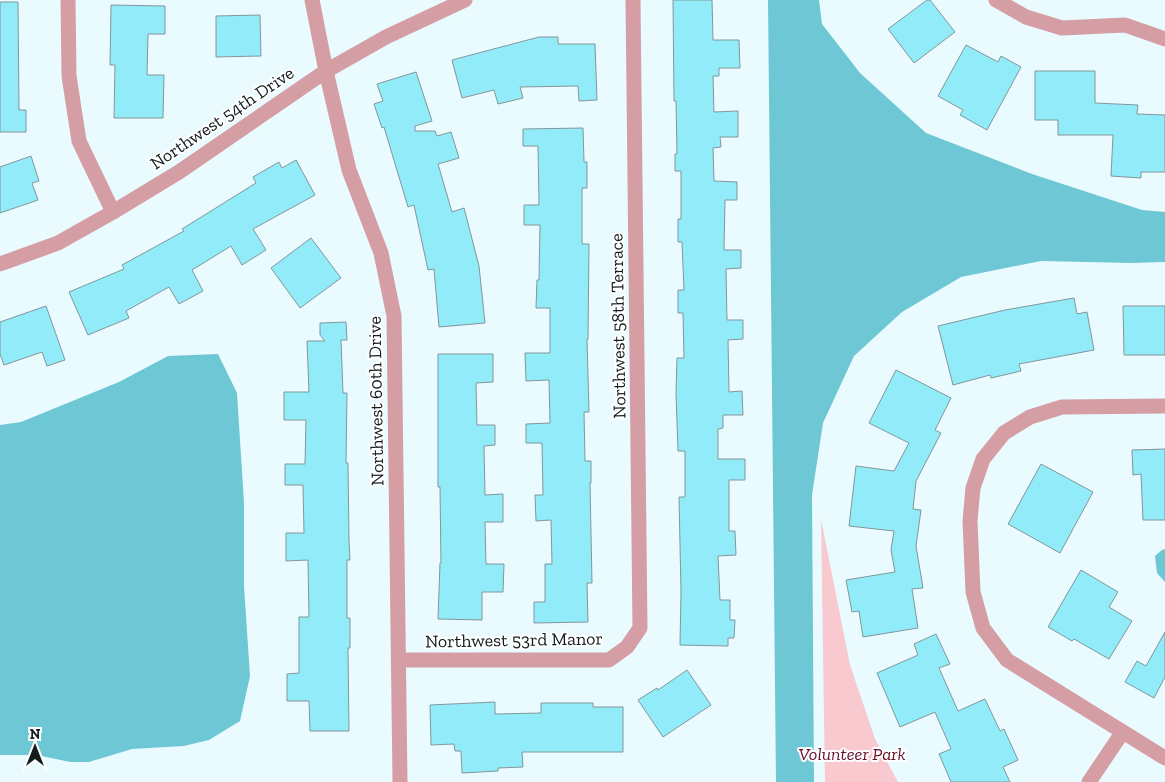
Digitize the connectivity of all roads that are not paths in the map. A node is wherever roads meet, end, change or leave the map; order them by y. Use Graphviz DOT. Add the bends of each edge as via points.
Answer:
graph roads {
  1 [pos="68,0"];
  2 [pos="312,0"];
  3 [pos="465,0"];
  4 [pos="632,0"];
  5 [pos="996,0"];
  6 [pos="1165,38"];
  7 [pos="326,71"];
  8 [pos="113,212"];
  9 [pos="0,264"];
  10 [pos="1165,406"];
  11 [pos="627,647"];
  12 [pos="399,660"];
  13 [pos="1122,733"];
  14 [pos="1165,758"];
  15 [pos="400,782"];
  16 [pos="1089,782"];
  1 -- 8 [label="street" via="69,76 79,141"];
  2 -- 7 [label="street, Northwest 60th Drive"];
  3 -- 7 [label="street, Northwest 54th Drive" via="386,37"];
  4 -- 11 [label="street, Northwest 58th Terrace" via="640,628"];
  5 -- 6 [label="street" via="1026,17 1062,28 1125,25"];
  7 -- 8 [label="street, Northwest 54th Drive" via="179,172"];
  7 -- 12 [label="street, Northwest 60th Drive" via="349,170 381,253 394,316"];
  8 -- 9 [label="street, Northwest 54th Drive" via="58,243"];
  10 -- 13 [label="street" via="1062,407 1030,418 1004,433 984,459 973,488 970,522 973,592 984,628 1007,660"];
  11 -- 12 [label="street, Northwest 53rd Manor" via="608,660"];
  12 -- 15 [label="street, Northwest 60th Drive"];
  13 -- 14 [label="street"];
  13 -- 16 [label="street"];
}
